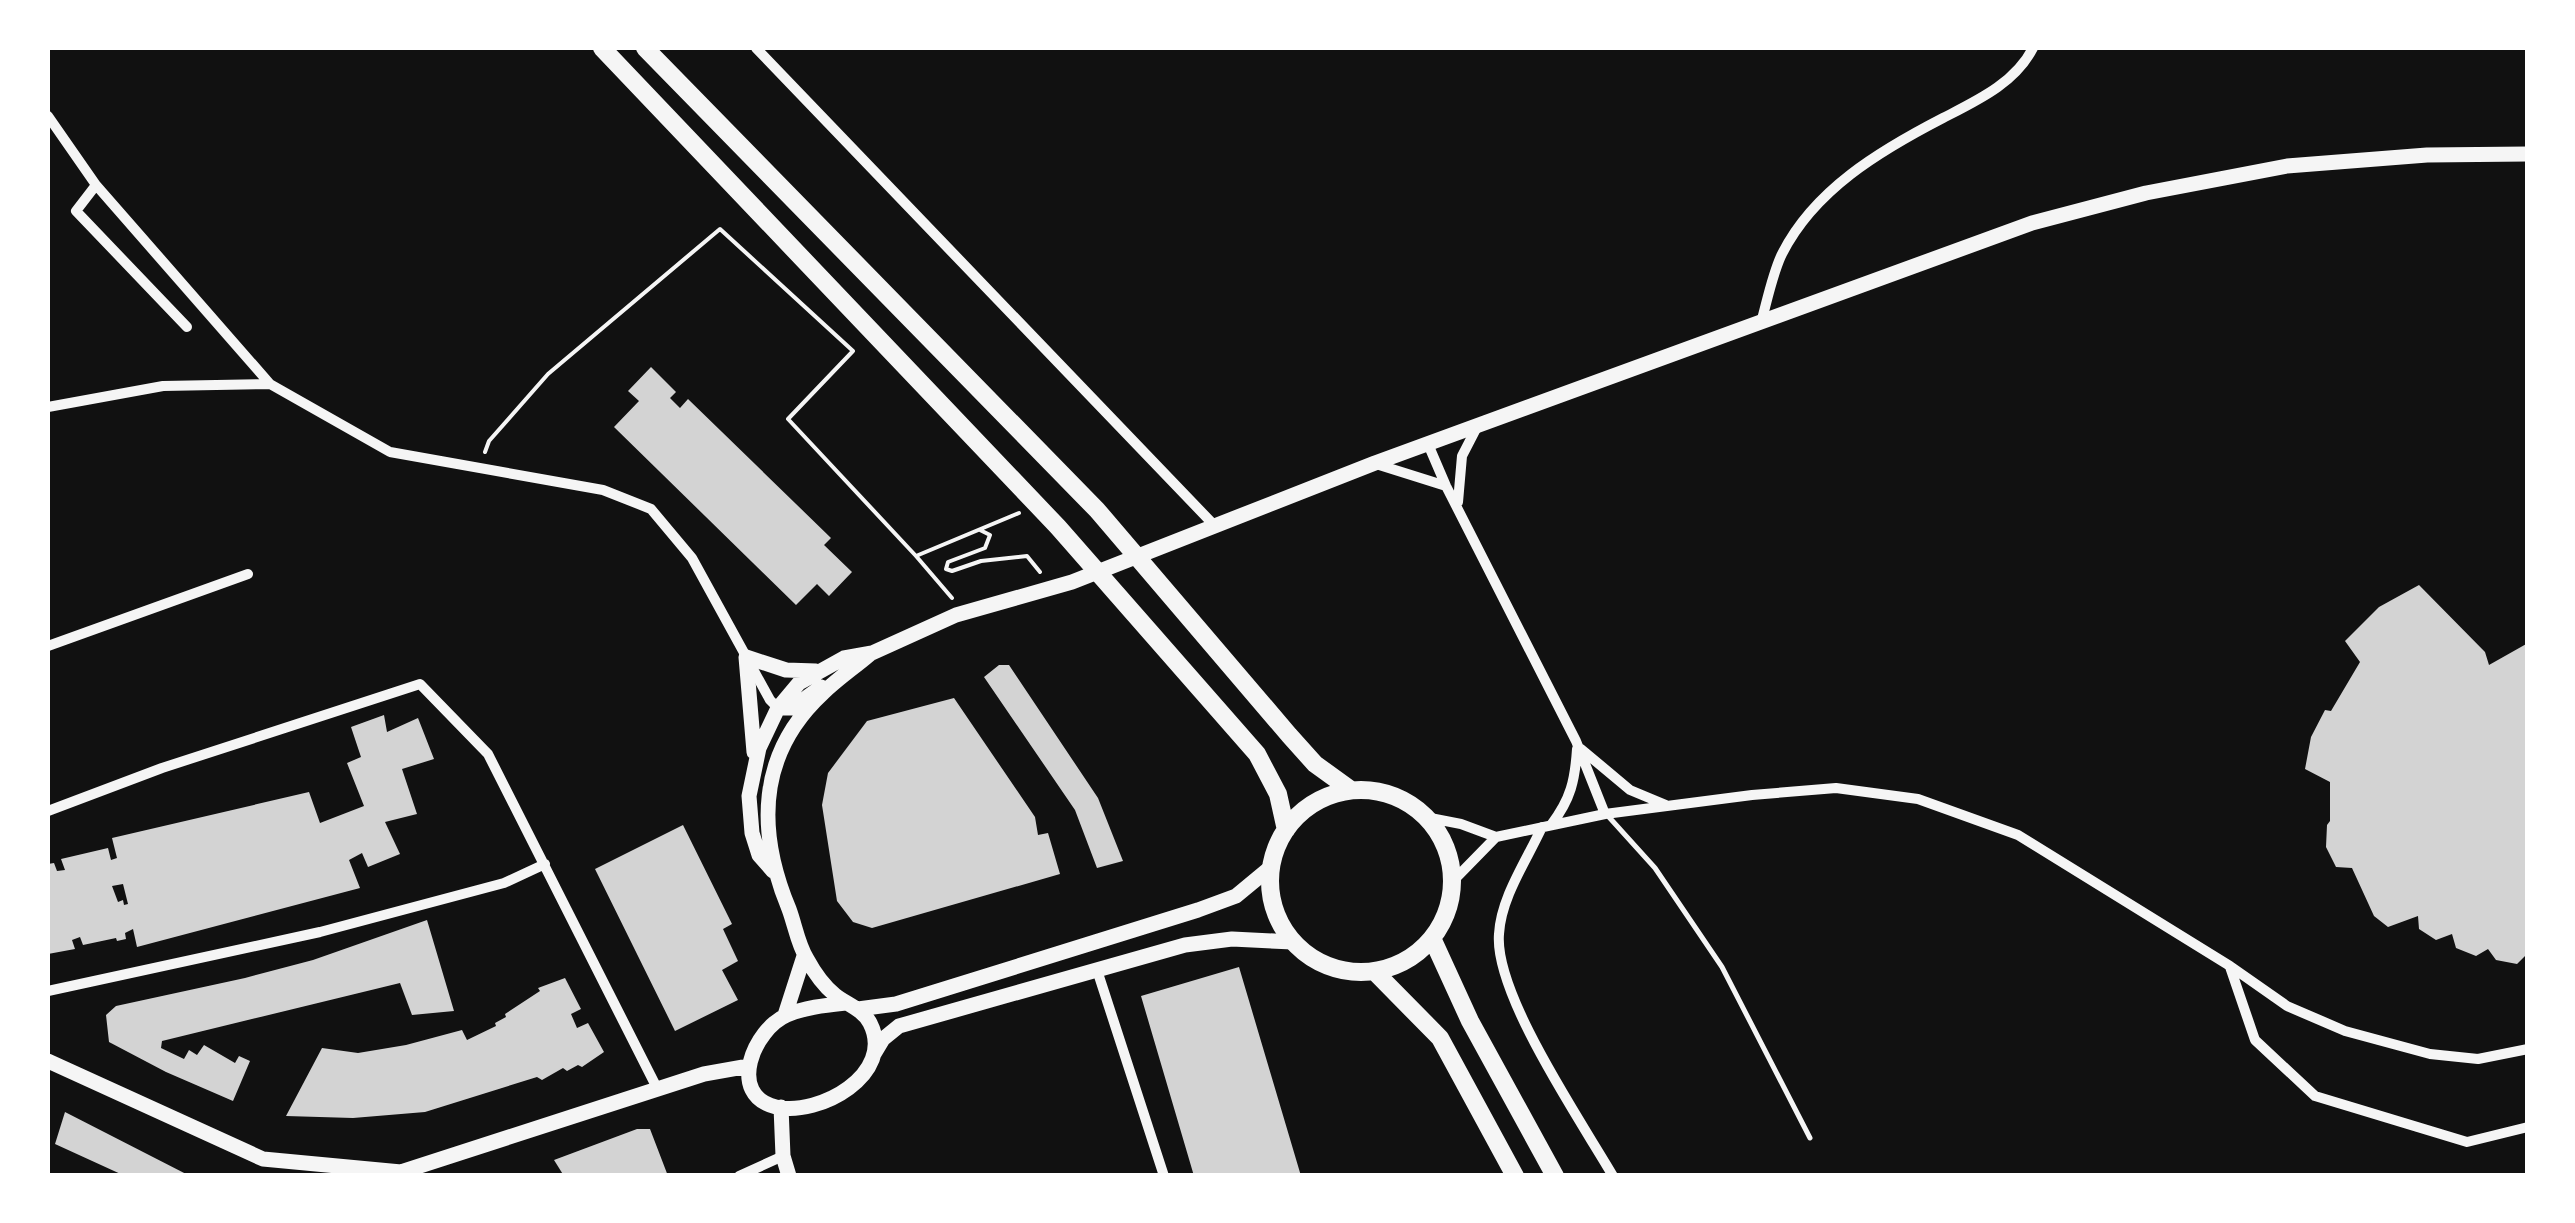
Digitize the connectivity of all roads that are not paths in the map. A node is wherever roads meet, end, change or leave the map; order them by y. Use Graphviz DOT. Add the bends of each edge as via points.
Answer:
graph roads {
  1 [pos="602,48"];
  2 [pos="645,48"];
  3 [pos="756,48"];
  4 [pos="2033,48"];
  5 [pos="48,116"];
  6 [pos="2528,154"];
  7 [pos="96,185"];
  8 [pos="1761,323"];
  9 [pos="187,327"];
  10 [pos="270,384"];
  11 [pos="48,407"];
  12 [pos="1478,426"];
  13 [pos="1428,444"];
  14 [pos="1375,463"];
  15 [pos="1446,486"];
  16 [pos="1458,503"];
  17 [pos="1213,524"];
  18 [pos="248,574"];
  19 [pos="48,646"];
  20 [pos="872,653"];
  21 [pos="746,657"];
  22 [pos="820,671"];
  23 [pos="831,686"];
  24 [pos="778,708"];
  25 [pos="1578,746"];
  26 [pos="755,768"];
  27 [pos="1351,790"];
  28 [pos="1667,806"];
  29 [pos="48,811"];
  30 [pos="1605,814"];
  31 [pos="768,817"];
  32 [pos="1425,817"];
  33 [pos="1547,826"];
  34 [pos="1286,830"];
  35 [pos="1496,837"];
  36 [pos="545,864"];
  37 [pos="1271,867"];
  38 [pos="773,871"];
  39 [pos="1453,881"];
  40 [pos="1432,938"];
  41 [pos="1293,942"];
  42 [pos="804,956"];
  43 [pos="2230,966"];
  44 [pos="1097,970"];
  45 [pos="1375,972"];
  46 [pos="48,991"];
  47 [pos="852,1006"];
  48 [pos="785,1015"];
  49 [pos="2528,1049"];
  50 [pos="874,1054"];
  51 [pos="48,1061"];
  52 [pos="748,1066"];
  53 [pos="658,1090"];
  54 [pos="781,1107"];
  55 [pos="2528,1128"];
  56 [pos="1810,1138"];
  57 [pos="782,1156"];
  58 [pos="398,1174"];
  59 [pos="740,1176"];
  60 [pos="789,1176"];
  61 [pos="1164,1176"];
  62 [pos="1516,1176"];
  63 [pos="1555,1176"];
  64 [pos="1613,1176"];
  1 -- 34 [label="main road" via="1037,505 1257,754 1278,794"];
  2 -- 27 [label="main road" via="1097,510 1315,764"];
  3 -- 17 [label="street"];
  4 -- 8 [label="street" via="1993,92 1880,153 1817,202 1781,257"];
  5 -- 7 [label="street"];
  6 -- 8 [label="main road" via="2287,166 2146,193 2032,223"];
  7 -- 9 [label="street" via="76,211"];
  7 -- 10 [label="street"];
  8 -- 12 [label="main road"];
  10 -- 11 [label="street" via="163,386"];
  10 -- 21 [label="street" via="390,452 603,490 650,510 692,558"];
  12 -- 13 [label="main road"];
  12 -- 16 [label="street" via="1462,456"];
  13 -- 14 [label="main road"];
  13 -- 15 [label="street"];
  14 -- 15 [label="street"];
  14 -- 17 [label="main road"];
  15 -- 16 [label="street"];
  16 -- 25 [label="street"];
  17 -- 20 [label="main road" via="1072,582 964,612"];
  18 -- 19 [label="street"];
  20 -- 22 [label="main road"];
  20 -- 23 [label="main road"];
  21 -- 22 [label="main road" via="786,670"];
  21 -- 24 [label="street"];
  21 -- 26 [label="main road"];
  22 -- 24 [label="main road" via="799,682"];
  23 -- 24 [label="main road" via="818,687 792,708"];
  23 -- 31 [label="main road" via="782,751"];
  24 -- 26 [label="main road"];
  24 -- 31 [label="main road" via="784,728 761,790"];
  25 -- 28 [label="street" via="1630,790"];
  25 -- 30 [label="street"];
  25 -- 33 [label="street" via="1568,803"];
  26 -- 38 [label="main road" via="752,833"];
  27 -- 32 [label="main road" via="1382,792"];
  27 -- 34 [label="main road" via="1303,811"];
  28 -- 30 [label="street"];
  28 -- 43 [label="street" via="1836,788 1918,800 2018,835"];
  29 -- 36 [label="street" via="420,684 488,754"];
  30 -- 33 [label="street"];
  30 -- 56 [label="lane" via="1656,868 1722,967"];
  31 -- 38 [label="main road"];
  32 -- 35 [label="street"];
  32 -- 39 [label="main road" via="1448,851"];
  33 -- 35 [label="street"];
  33 -- 64 [label="street" via="1509,896 1498,934 1504,972 1518,1010"];
  34 -- 37 [label="main road"];
  35 -- 39 [label="street"];
  36 -- 46 [label="street" via="504,884 320,932"];
  36 -- 53 [label="street"];
  37 -- 41 [label="main road" via="1271,894"];
  37 -- 47 [label="main road" via="1236,896 1198,910 896,1004"];
  38 -- 42 [label="main road"];
  39 -- 40 [label="main road" via="1447,912"];
  40 -- 45 [label="main road" via="1397,966"];
  40 -- 63 [label="main road"];
  41 -- 44 [label="main road" via="1185,945"];
  41 -- 45 [label="main road" via="1345,972"];
  42 -- 47 [label="main road" via="826,987"];
  42 -- 48 [label="main road"];
  43 -- 49 [label="street" via="2287,1006 2345,1031 2430,1054 2478,1058"];
  43 -- 55 [label="street" via="2254,1040 2315,1096 2467,1142"];
  44 -- 50 [label="main road" via="899,1026"];
  44 -- 61 [label="street"];
  45 -- 62 [label="main road" via="1440,1038"];
  47 -- 48 [label="main road"];
  47 -- 50 [label="main road" via="870,1022"];
  48 -- 52 [label="main road" via="758,1039"];
  50 -- 54 [label="main road" via="869,1070 842,1092"];
  51 -- 58 [label="main road" via="263,1159"];
  52 -- 53 [label="main road"];
  52 -- 54 [label="main road" via="759,1098"];
  53 -- 58 [label="main road"];
  54 -- 57 [label="main road"];
  57 -- 59 [label="street"];
  57 -- 60 [label="main road"];
}
